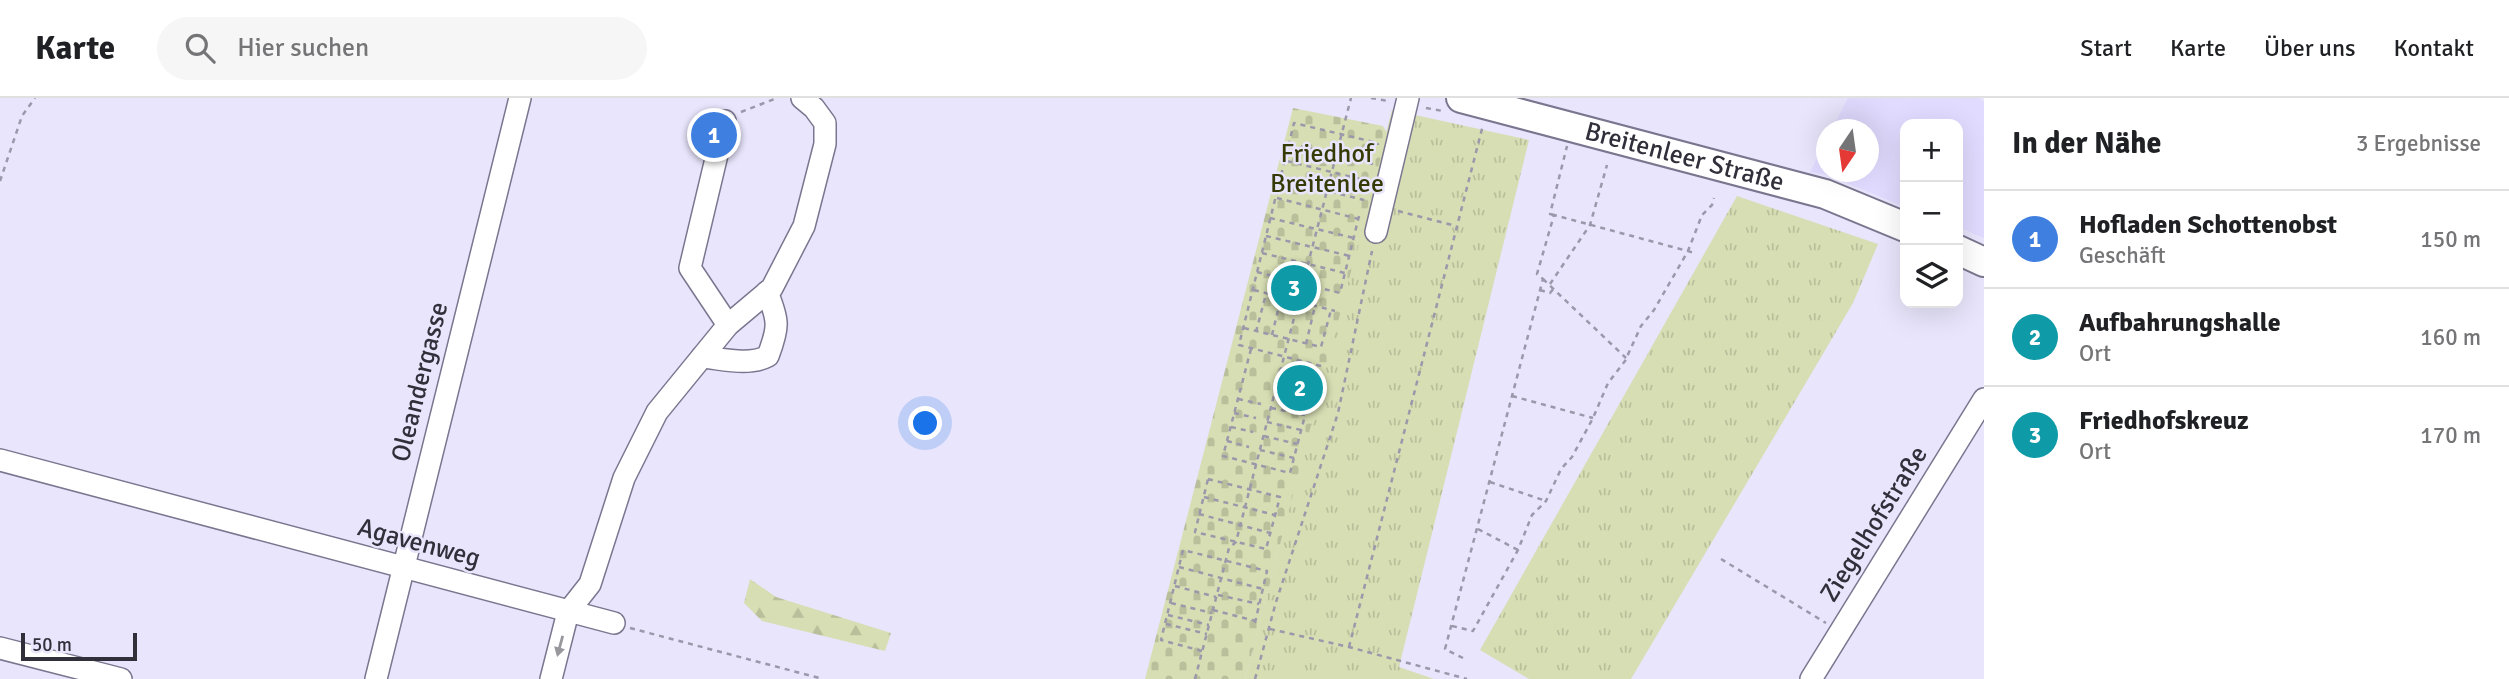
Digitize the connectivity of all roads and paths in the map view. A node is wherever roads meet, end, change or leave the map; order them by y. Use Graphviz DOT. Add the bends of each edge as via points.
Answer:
graph roads {
  1 [pos="34,98"];
  2 [pos="520,98"];
  3 [pos="777,98"];
  4 [pos="802,98"];
  5 [pos="1351,98"];
  6 [pos="1371,98"];
  7 [pos="1461,98"];
  8 [pos="1399,100"];
  9 [pos="1485,118"];
  10 [pos="725,121"];
  11 [pos="1342,134"];
  12 [pos="1290,143"];
  13 [pos="1378,143"];
  14 [pos="1567,146"];
  15 [pos="1337,155"];
  16 [pos="1286,160"];
  17 [pos="1373,164"];
  18 [pos="1607,165"];
  19 [pos="1332,173"];
  20 [pos="1281,179"];
  21 [pos="0,181"];
  22 [pos="1368,181"];
  23 [pos="1328,191"];
  24 [pos="1276,198"];
  25 [pos="1714,198"];
  26 [pos="1373,203"];
  27 [pos="1323,210"];
  28 [pos="1554,215"];
  29 [pos="1270,218"];
  30 [pos="1359,219"];
  31 [pos="1590,225"];
  32 [pos="1456,226"];
  33 [pos="1900,226"];
  34 [pos="1318,229"];
  35 [pos="1376,232"];
  36 [pos="1266,236"];
  37 [pos="1354,238"];
  38 [pos="1313,248"];
  39 [pos="1688,251"];
  40 [pos="1963,252"];
  41 [pos="1262,253"];
  42 [pos="1695,253"];
  43 [pos="1350,256"];
  44 [pos="1984,262"];
  45 [pos="1308,264"];
  46 [pos="1257,272"];
  47 [pos="1345,273"];
  48 [pos="1542,279"];
  49 [pos="1304,284"];
  50 [pos="1550,284"];
  51 [pos="1554,288"];
  52 [pos="1252,290"];
  53 [pos="1540,290"];
  54 [pos="767,292"];
  55 [pos="1266,293"];
  56 [pos="1340,293"];
  57 [pos="1281,297"];
  58 [pos="1299,302"];
  59 [pos="1315,306"];
  60 [pos="727,325"];
  61 [pos="1244,328"];
  62 [pos="1256,332"];
  63 [pos="1272,335"];
  64 [pos="1289,340"];
  65 [pos="1307,344"];
  66 [pos="1251,349"];
  67 [pos="702,357"];
  68 [pos="1284,357"];
  69 [pos="1626,358"];
  70 [pos="1321,366"];
  71 [pos="1275,392"];
  72 [pos="1512,396"];
  73 [pos="1238,399"];
  74 [pos="1984,399"];
  75 [pos="1261,404"];
  76 [pos="1271,408"];
  77 [pos="1234,413"];
  78 [pos="1305,415"];
  79 [pos="1256,418"];
  80 [pos="1593,418"];
  81 [pos="1267,422"];
  82 [pos="1231,427"];
  83 [pos="1301,430"];
  84 [pos="1253,432"];
  85 [pos="1264,436"];
  86 [pos="1227,441"];
  87 [pos="1297,444"];
  88 [pos="1250,447"];
  89 [pos="1260,450"];
  90 [pos="1294,458"];
  91 [pos="0,460"];
  92 [pos="1256,464"];
  93 [pos="1489,482"];
  94 [pos="1250,489"];
  95 [pos="1203,497"];
  96 [pos="1546,501"];
  97 [pos="1245,507"];
  98 [pos="1199,514"];
  99 [pos="1275,515"];
  100 [pos="1241,525"];
  101 [pos="1477,528"];
  102 [pos="1270,533"];
  103 [pos="1236,542"];
  104 [pos="1518,550"];
  105 [pos="1721,559"];
  106 [pos="1225,561"];
  107 [pos="1179,567"];
  108 [pos="404,568"];
  109 [pos="1221,578"];
  110 [pos="1174,586"];
  111 [pos="1263,589"];
  112 [pos="1217,596"];
  113 [pos="1170,602"];
  114 [pos="1259,604"];
  115 [pos="1212,611"];
  116 [pos="568,612"];
  117 [pos="1167,615"];
  118 [pos="1256,621"];
  119 [pos="614,623"];
  120 [pos="1165,624"];
  121 [pos="1827,624"];
  122 [pos="1209,625"];
  123 [pos="1451,626"];
  124 [pos="1254,628"];
  125 [pos="1270,629"];
  126 [pos="1207,634"];
  127 [pos="1349,647"];
  128 [pos="0,648"];
  129 [pos="1202,651"];
  130 [pos="1463,658"];
  131 [pos="121,679"];
  132 [pos="376,679"];
  133 [pos="551,679"];
  134 [pos="823,679"];
  135 [pos="1195,679"];
  136 [pos="1255,679"];
  137 [pos="1467,679"];
  138 [pos="1811,679"];
  1 -- 21 [label="path" via="22,116"];
  2 -- 108 [label="street, Oleandergasse"];
  3 -- 10 [label="path"];
  4 -- 54 [label="street" via="825,123 825,144 804,226"];
  5 -- 11 [label="path"];
  6 -- 8 [label="path"];
  7 -- 33 [label="main road, Breitenleer Straße" via="1825,194"];
  8 -- 26 [label="street"];
  9 -- 32 [label="path"];
  10 -- 60 [label="street" via="690,268"];
  11 -- 12 [label="path" via="1294,123"];
  11 -- 13 [label="path"];
  11 -- 15 [label="path"];
  12 -- 15 [label="path"];
  12 -- 16 [label="path"];
  14 -- 28 [label="path" via="1550,214"];
  15 -- 17 [label="path"];
  15 -- 19 [label="path"];
  16 -- 19 [label="path"];
  16 -- 20 [label="path"];
  18 -- 31 [label="path"];
  19 -- 22 [label="path"];
  19 -- 23 [label="path"];
  20 -- 23 [label="path"];
  20 -- 24 [label="path"];
  23 -- 26 [label="path"];
  23 -- 27 [label="path"];
  24 -- 27 [label="path"];
  24 -- 29 [label="path"];
  25 -- 39 [label="path"];
  26 -- 32 [label="path"];
  26 -- 35 [label="street"];
  27 -- 30 [label="path"];
  27 -- 34 [label="path"];
  28 -- 31 [label="path"];
  28 -- 48 [label="path" via="1538,274"];
  29 -- 34 [label="path"];
  29 -- 36 [label="path"];
  31 -- 39 [label="path"];
  31 -- 50 [label="path"];
  32 -- 127 [label="path"];
  34 -- 37 [label="path"];
  34 -- 38 [label="path"];
  35 -- 125 [label="path" via="1338,413"];
  36 -- 38 [label="path"];
  36 -- 41 [label="path"];
  38 -- 43 [label="path"];
  38 -- 45 [label="path"];
  39 -- 42 [label="path"];
  39 -- 69 [label="path"];
  40 -- 44 [label="main road"];
  41 -- 45 [label="path"];
  41 -- 46 [label="path"];
  45 -- 47 [label="path"];
  45 -- 49 [label="path"];
  46 -- 49 [label="path"];
  46 -- 52 [label="path"];
  48 -- 50 [label="path"];
  48 -- 53 [label="path"];
  49 -- 56 [label="path"];
  49 -- 58 [label="path"];
  50 -- 51 [label="path"];
  51 -- 53 [label="path" via="1550,293"];
  51 -- 69 [label="path"];
  52 -- 55 [label="path"];
  52 -- 61 [label="path"];
  53 -- 72 [label="path"];
  54 -- 60 [label="street"];
  54 -- 67 [label="street" via="777,315 768,356 749,362"];
  55 -- 57 [label="path"];
  55 -- 62 [label="path"];
  57 -- 58 [label="path"];
  57 -- 63 [label="path"];
  58 -- 59 [label="path"];
  58 -- 64 [label="path"];
  59 -- 65 [label="path"];
  59 -- 65 [label="path" via="1333,311 1321,347"];
  60 -- 67 [label="street"];
  61 -- 62 [label="path"];
  61 -- 66 [label="path" via="1239,345"];
  62 -- 63 [label="path"];
  63 -- 64 [label="path"];
  64 -- 65 [label="path"];
  64 -- 68 [label="path"];
  66 -- 68 [label="path"];
  66 -- 73 [label="path"];
  67 -- 116 [label="street" via="657,412 624,478 590,584"];
  68 -- 70 [label="path"];
  68 -- 71 [label="path"];
  69 -- 80 [label="path" via="1608,383"];
  71 -- 76 [label="path"];
  71 -- 78 [label="path" via="1309,400"];
  72 -- 80 [label="path"];
  72 -- 93 [label="path"];
  73 -- 75 [label="path"];
  73 -- 77 [label="path"];
  74 -- 138 [label="street, Ziegelhofstraße"];
  76 -- 78 [label="path"];
  76 -- 81 [label="path"];
  77 -- 79 [label="path"];
  77 -- 82 [label="path"];
  78 -- 83 [label="path"];
  80 -- 96 [label="path"];
  81 -- 83 [label="path"];
  81 -- 85 [label="path"];
  82 -- 84 [label="path"];
  82 -- 86 [label="path"];
  83 -- 87 [label="path"];
  85 -- 87 [label="path"];
  85 -- 89 [label="path"];
  86 -- 88 [label="path"];
  86 -- 92 [label="path" via="1223,456"];
  87 -- 90 [label="path"];
  89 -- 90 [label="path"];
  89 -- 92 [label="path"];
  90 -- 92 [label="path" via="1290,473"];
  91 -- 108 [label="street, Agavenweg"];
  92 -- 94 [label="path"];
  93 -- 96 [label="path"];
  93 -- 101 [label="path"];
  94 -- 95 [label="path" via="1208,479"];
  94 -- 97 [label="path"];
  94 -- 99 [label="path" via="1280,497"];
  95 -- 97 [label="path"];
  95 -- 98 [label="path"];
  96 -- 104 [label="path" via="1532,515"];
  97 -- 99 [label="path"];
  97 -- 100 [label="path"];
  98 -- 100 [label="path"];
  98 -- 103 [label="path" via="1195,532"];
  99 -- 102 [label="path"];
  100 -- 102 [label="path"];
  100 -- 103 [label="path"];
  101 -- 104 [label="path"];
  101 -- 123 [label="path"];
  102 -- 103 [label="path" via="1266,549"];
  103 -- 106 [label="path"];
  104 -- 123 [label="path" via="1473,631"];
  105 -- 121 [label="path"];
  106 -- 107 [label="path" via="1183,551"];
  106 -- 109 [label="path"];
  106 -- 111 [label="path" via="1268,571"];
  107 -- 109 [label="path"];
  107 -- 110 [label="path"];
  108 -- 116 [label="street, Agavenweg"];
  108 -- 132 [label="street, Oleandergasse"];
  109 -- 111 [label="path"];
  109 -- 112 [label="path"];
  110 -- 112 [label="path"];
  110 -- 113 [label="path"];
  111 -- 114 [label="path"];
  112 -- 114 [label="path"];
  112 -- 115 [label="path"];
  113 -- 115 [label="path"];
  113 -- 117 [label="path"];
  114 -- 118 [label="path"];
  115 -- 118 [label="path"];
  115 -- 122 [label="path"];
  116 -- 119 [label="street, Agavenweg"];
  116 -- 133 [label="street, one-way"];
  117 -- 120 [label="path"];
  117 -- 122 [label="path"];
  118 -- 124 [label="path"];
  119 -- 134 [label="path"];
  120 -- 126 [label="path"];
  120 -- 129 [label="path" via="1161,640"];
  122 -- 126 [label="path"];
  123 -- 130 [label="path" via="1445,649"];
  125 -- 127 [label="path"];
  125 -- 136 [label="path"];
  126 -- 129 [label="path"];
  127 -- 137 [label="path"];
  128 -- 131 [label="street"];
  129 -- 135 [label="path"];
}
